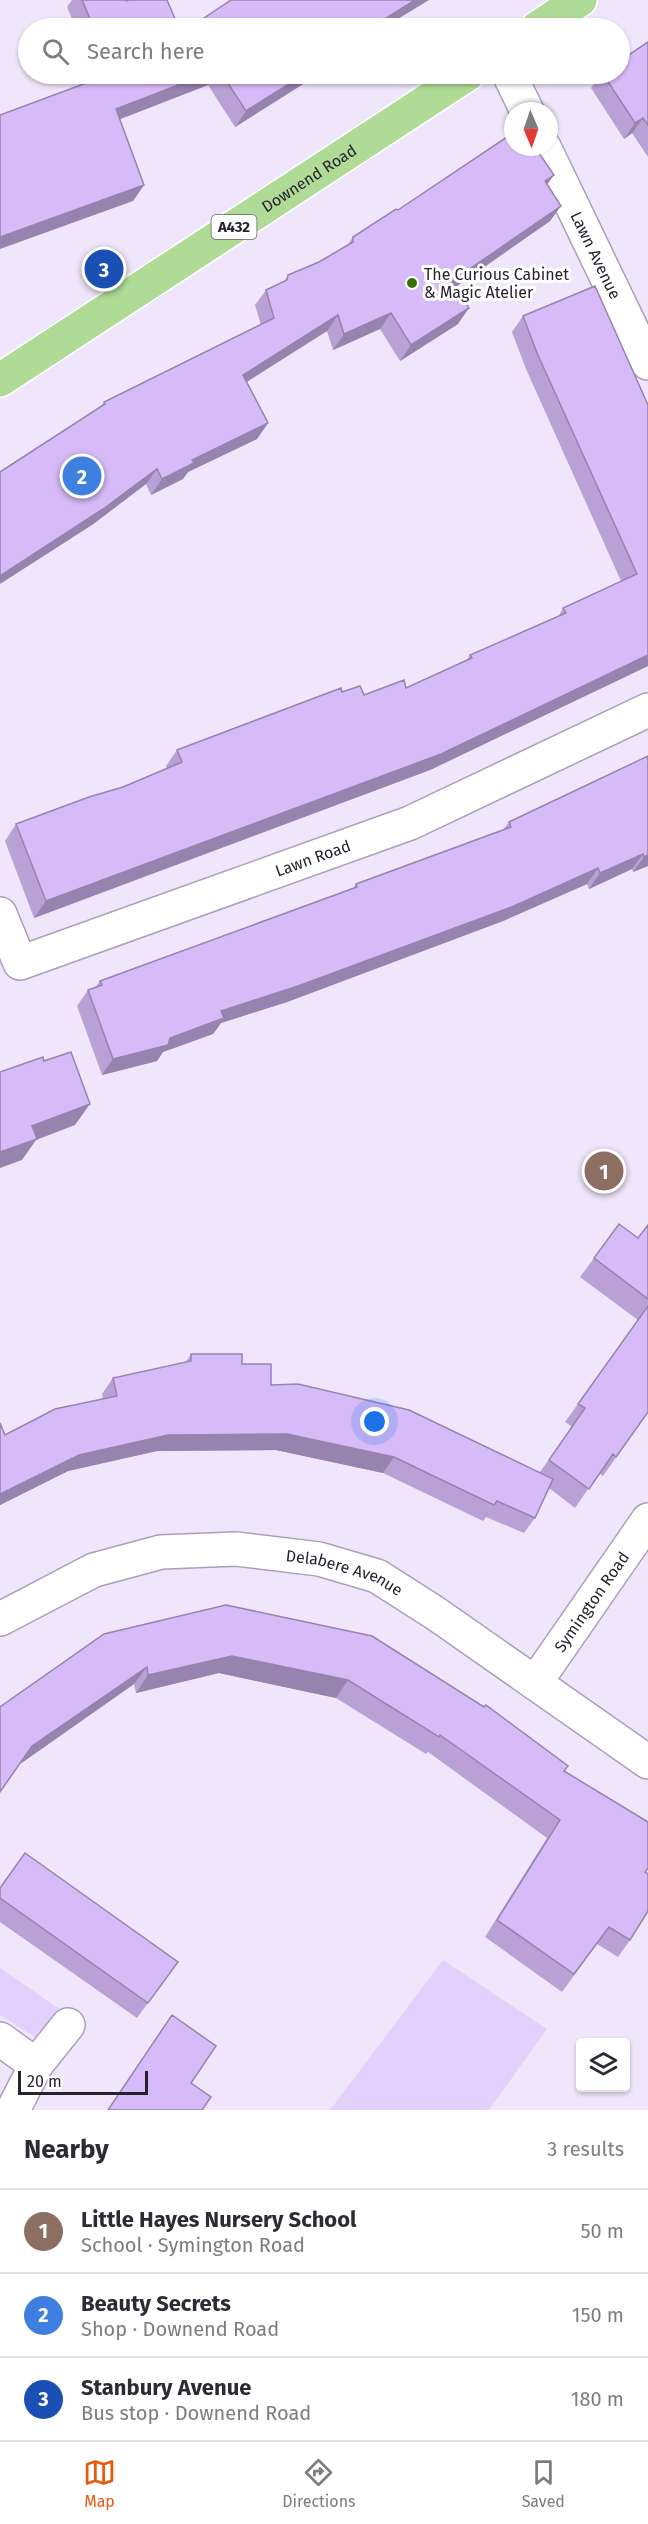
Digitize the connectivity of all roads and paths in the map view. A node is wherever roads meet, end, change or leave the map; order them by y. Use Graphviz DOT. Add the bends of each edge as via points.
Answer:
graph roads {
  1 [pos="580,0"];
  2 [pos="552,18"];
  3 [pos="453,84"];
  4 [pos="514,84"];
  5 [pos="523,102"];
  6 [pos="549,156"];
  7 [pos="644,343"];
  8 [pos="0,380"];
  9 [pos="648,710"];
  10 [pos="0,914"];
  11 [pos="648,1520"];
  12 [pos="0,1619"];
  13 [pos="535,1683"];
  14 [pos="648,1761"];
  15 [pos="68,2025"];
  16 [pos="0,2039"];
  17 [pos="36,2065"];
  18 [pos="14,2108"];
  1 -- 2 [label="main road"];
  3 -- 8 [label="main road, Downend Road / A432"];
  4 -- 5 [label="street"];
  6 -- 7 [label="street, Lawn Avenue"];
  9 -- 10 [label="street, Lawn Road" via="410,822 20,963"];
  11 -- 13 [label="street, Symington Road"];
  12 -- 13 [label="street, Delabere Avenue" via="94,1570 160,1552 236,1549 278,1554 319,1559 377,1576"];
  13 -- 14 [label="street, Delabere Avenue"];
  15 -- 17 [label="street"];
  16 -- 17 [label="street"];
  17 -- 18 [label="street"];
}
